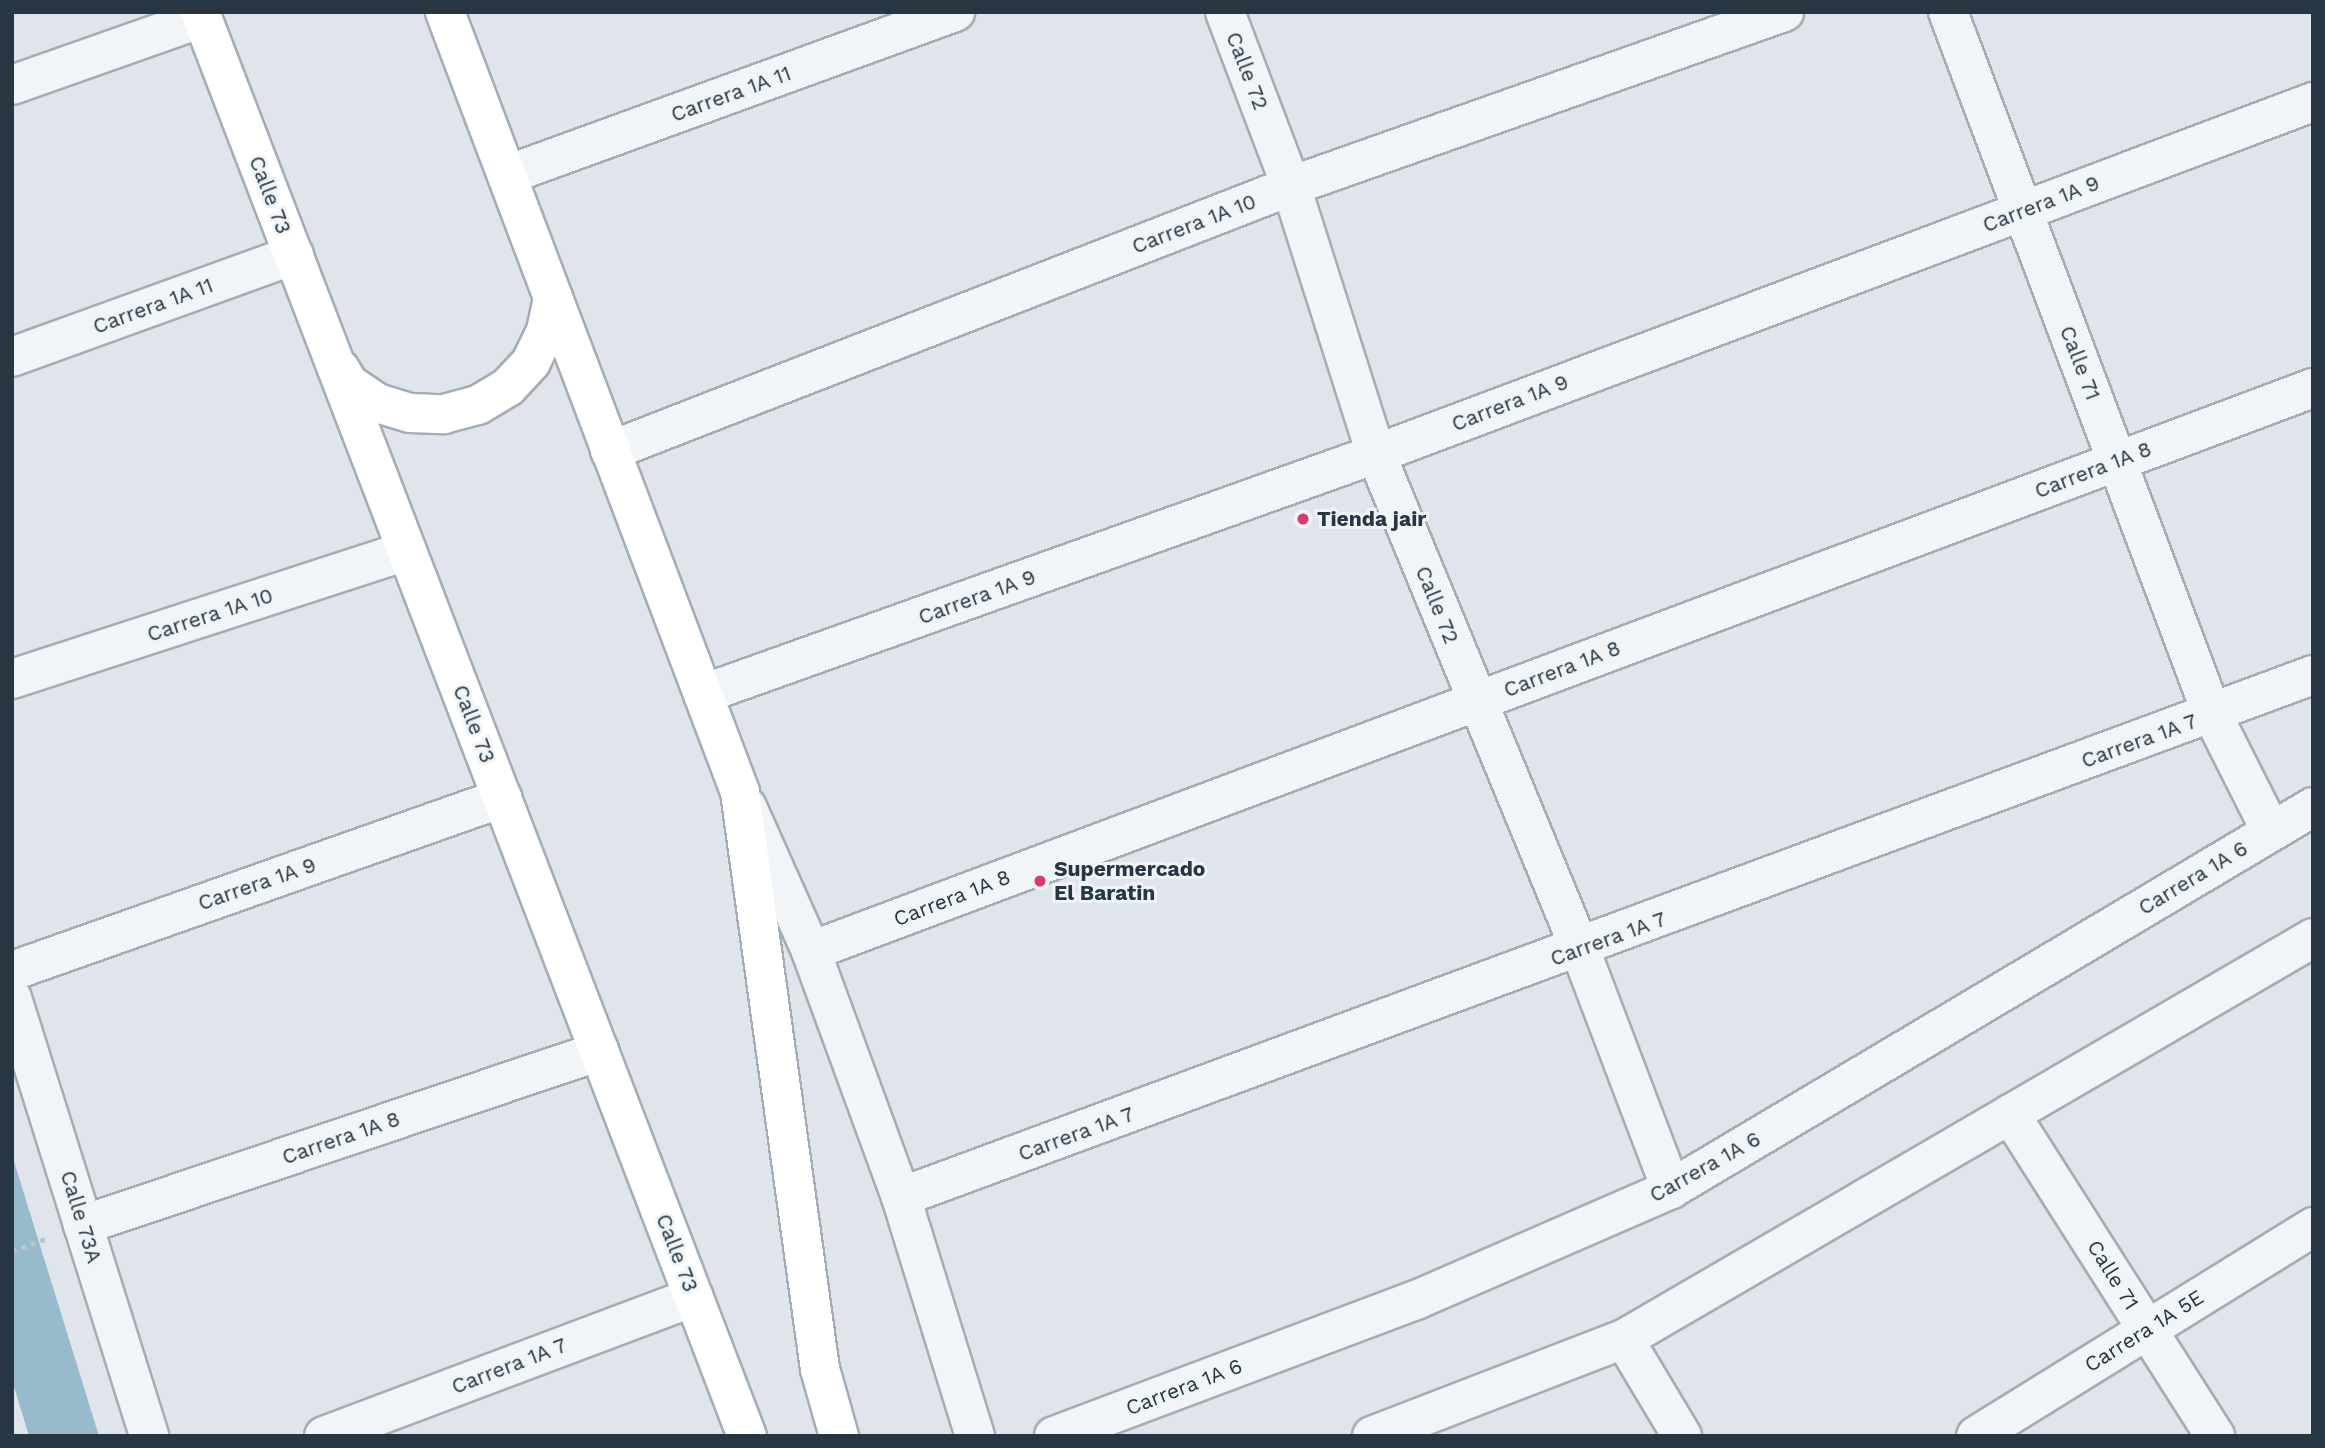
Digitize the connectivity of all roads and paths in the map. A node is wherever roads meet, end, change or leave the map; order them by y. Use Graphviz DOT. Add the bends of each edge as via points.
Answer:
graph roads {
  1 [pos="445,12"];
  2 [pos="955,12"];
  3 [pos="1224,12"];
  4 [pos="1784,12"];
  5 [pos="1948,12"];
  6 [pos="201,15"];
  7 [pos="12,85"];
  8 [pos="2313,102"];
  9 [pos="507,175"];
  10 [pos="1291,187"];
  11 [pos="2023,211"];
  12 [pos="294,256"];
  13 [pos="553,298"];
  14 [pos="12,356"];
  15 [pos="332,356"];
  16 [pos="2313,388"];
  17 [pos="610,450"];
  18 [pos="1376,454"];
  19 [pos="2117,461"];
  20 [pos="407,551"];
  21 [pos="2313,675"];
  22 [pos="12,679"];
  23 [pos="703,694"];
  24 [pos="1476,702"];
  25 [pos="2211,714"];
  26 [pos="740,792"];
  27 [pos="502,799"];
  28 [pos="2313,807"];
  29 [pos="2271,831"];
  30 [pos="2313,937"];
  31 [pos="1580,949"];
  32 [pos="811,951"];
  33 [pos="12,971"];
  34 [pos="12,998"];
  35 [pos="600,1051"];
  36 [pos="2010,1114"];
  37 [pos="1671,1189"];
  38 [pos="901,1197"];
  39 [pos="2313,1227"];
  40 [pos="67,1231"];
  41 [pos="12,1251"];
  42 [pos="694,1297"];
  43 [pos="2147,1328"];
  44 [pos="1624,1339"];
  45 [pos="149,1436"];
  46 [pos="324,1436"];
  47 [pos="747,1436"];
  48 [pos="839,1436"];
  49 [pos="975,1436"];
  50 [pos="1054,1436"];
  51 [pos="1372,1436"];
  52 [pos="1682,1436"];
  53 [pos="1976,1436"];
  54 [pos="2215,1436"];
  1 -- 9 [label="main road"];
  2 -- 9 [label="street, Carrera 1A 11"];
  3 -- 10 [label="street, Calle 72"];
  4 -- 10 [label="street, Carrera 1A 10"];
  5 -- 11 [label="street, Calle 71"];
  6 -- 7 [label="street"];
  6 -- 12 [label="main road, Calle 73"];
  8 -- 11 [label="street, Carrera 1A 9"];
  9 -- 13 [label="main road"];
  10 -- 17 [label="street, Carrera 1A 10"];
  10 -- 18 [label="street, Calle 72"];
  11 -- 18 [label="street, Carrera 1A 9"];
  11 -- 19 [label="street, Calle 71"];
  12 -- 14 [label="street, Carrera 1A 11"];
  12 -- 15 [label="main road, Calle 73"];
  13 -- 15 [label="main road" via="546,331 531,362 508,387 478,405 444,414 410,413 377,403 349,384"];
  13 -- 17 [label="main road"];
  15 -- 20 [label="main road, Calle 73"];
  16 -- 19 [label="street, Carrera 1A 8"];
  17 -- 23 [label="main road"];
  18 -- 23 [label="street, Carrera 1A 9"];
  18 -- 24 [label="street, Calle 72"];
  19 -- 24 [label="street, Carrera 1A 8"];
  19 -- 25 [label="street, Calle 71"];
  20 -- 22 [label="street, Carrera 1A 10"];
  20 -- 27 [label="main road, Calle 73"];
  21 -- 25 [label="street, Carrera 1A 7"];
  23 -- 26 [label="main road"];
  24 -- 31 [label="street, Calle 72"];
  24 -- 32 [label="street, Carrera 1A 8"];
  25 -- 29 [label="street, Calle 71"];
  25 -- 31 [label="street, Carrera 1A 7"];
  26 -- 32 [label="street"];
  26 -- 48 [label="main road" via="820,1369"];
  27 -- 33 [label="street, Carrera 1A 9"];
  27 -- 35 [label="main road, Calle 73"];
  28 -- 29 [label="street, Carrera 1A 6"];
  29 -- 37 [label="street, Carrera 1A 6"];
  30 -- 36 [label="street"];
  31 -- 37 [label="street, Calle 72"];
  31 -- 38 [label="street, Carrera 1A 7"];
  32 -- 38 [label="street"];
  34 -- 40 [label="street, Calle 73A"];
  35 -- 40 [label="street, Carrera 1A 8"];
  35 -- 42 [label="main road, Calle 73"];
  36 -- 43 [label="street, Calle 71"];
  36 -- 44 [label="street"];
  37 -- 50 [label="street, Carrera 1A 6" via="1416,1300"];
  38 -- 49 [label="street"];
  39 -- 43 [label="street, Carrera 1A 5E"];
  40 -- 41 [label="path"];
  40 -- 45 [label="street, Calle 73A"];
  42 -- 46 [label="street, Carrera 1A 7"];
  42 -- 47 [label="main road, Calle 73"];
  43 -- 53 [label="street, Carrera 1A 5E"];
  43 -- 54 [label="street, Calle 71"];
  44 -- 51 [label="street"];
  44 -- 52 [label="street"];
}
